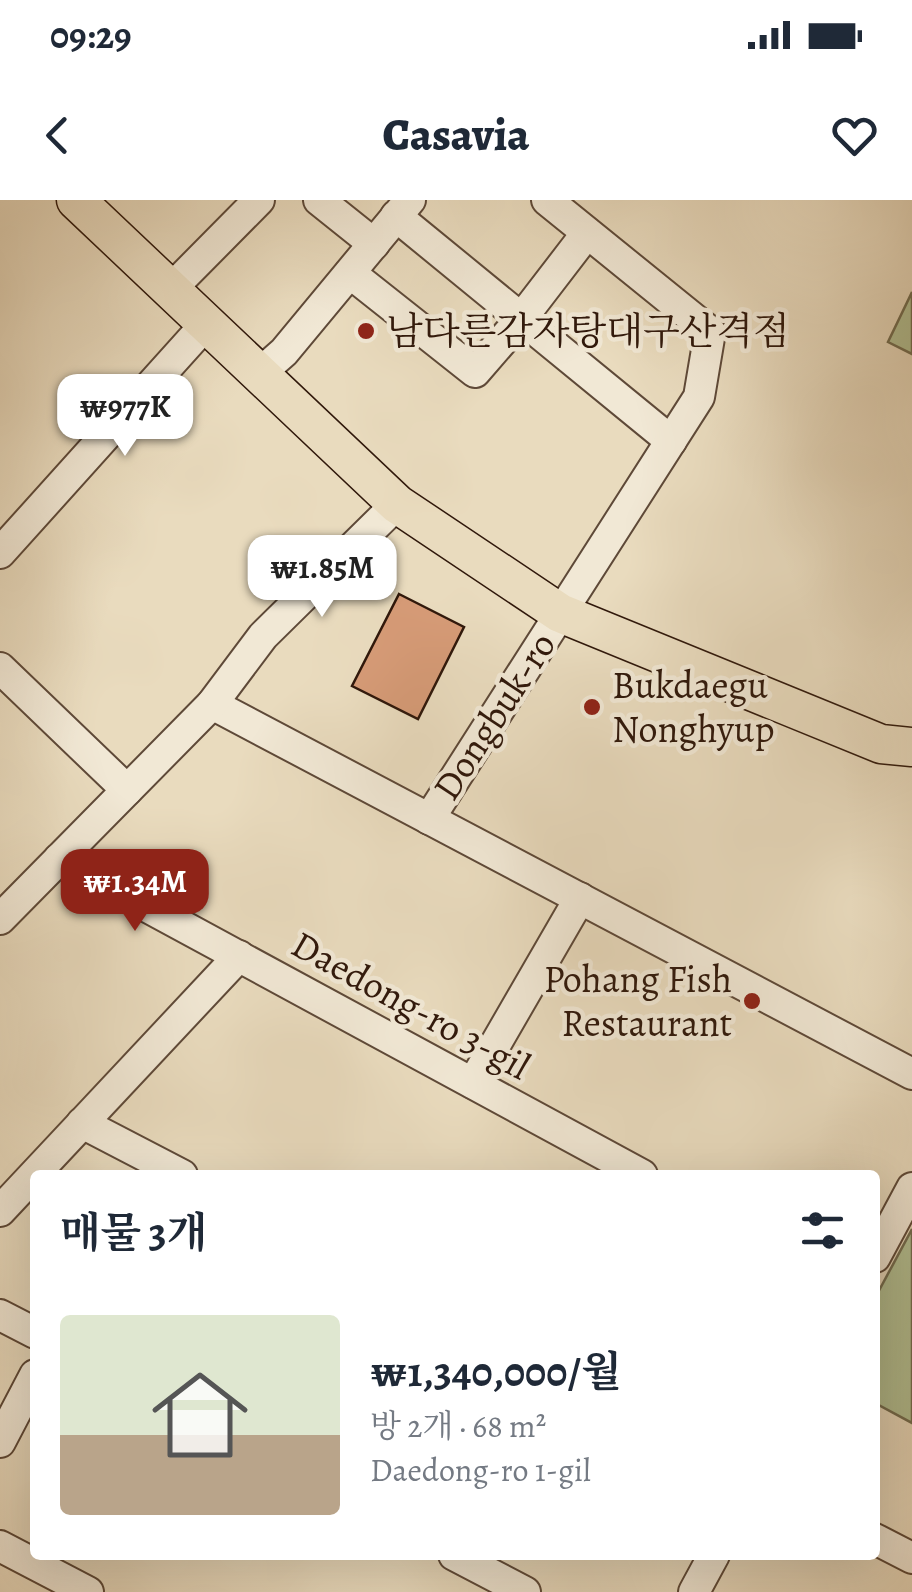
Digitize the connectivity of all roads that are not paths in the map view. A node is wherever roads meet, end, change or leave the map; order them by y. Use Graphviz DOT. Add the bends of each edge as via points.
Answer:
graph roads {
  1 [pos="76,200"];
  2 [pos="259,200"];
  3 [pos="319,200"];
  4 [pos="547,200"];
  5 [pos="403,208"];
  6 [pos="587,232"];
  7 [pos="374,244"];
  8 [pos="350,273"];
  9 [pos="170,289"];
  10 [pos="522,319"];
  11 [pos="206,324"];
  12 [pos="258,374"];
  13 [pos="671,441"];
  14 [pos="397,504"];
  15 [pos="0,554"];
  16 [pos="560,613"];
  17 [pos="0,668"];
  18 [pos="212,704"];
  19 [pos="897,745"];
  20 [pos="912,776"];
  21 [pos="126,790"];
  22 [pos="429,818"];
  23 [pos="59,859"];
  24 [pos="580,898"];
  25 [pos="0,919"];
  26 [pos="238,956"];
  27 [pos="912,1074"];
  28 [pos="473,1084"];
  29 [pos="82,1123"];
  30 [pos="38,1170"];
  31 [pos="172,1170"];
  32 [pos="633,1170"];
  33 [pos="30,1179"];
  34 [pos="912,1188"];
  35 [pos="0,1211"];
  36 [pos="880,1248"];
  37 [pos="0,1315"];
  38 [pos="30,1330"];
  39 [pos="30,1385"];
  40 [pos="0,1442"];
  41 [pos="880,1542"];
  42 [pos="0,1546"];
  43 [pos="907,1556"];
  44 [pos="711,1560"];
  45 [pos="467,1567"];
  46 [pos="88,1592"];
  47 [pos="525,1592"];
  48 [pos="694,1592"];
  1 -- 9 [label="main road, Dongbuk-ro"];
  2 -- 9 [label="street"];
  3 -- 7 [label="street"];
  4 -- 6 [label="street"];
  5 -- 7 [label="street"];
  5 -- 10 [label="street"];
  6 -- 10 [label="street"];
  6 -- 13 [label="street" via="710,332 700,397"];
  7 -- 8 [label="street"];
  8 -- 10 [label="street" via="476,372"];
  8 -- 12 [label="street"];
  9 -- 11 [label="main road, Dongbuk-ro"];
  10 -- 13 [label="street"];
  11 -- 12 [label="main road, Dongbuk-ro"];
  11 -- 15 [label="street"];
  12 -- 14 [label="main road, Dongbuk-ro"];
  13 -- 16 [label="street"];
  14 -- 16 [label="main road, Dongbuk-ro"];
  14 -- 18 [label="street" via="262,636"];
  16 -- 19 [label="main road, Dongbuk-ro"];
  16 -- 22 [label="street, Dongbuk-ro"];
  17 -- 21 [label="street"];
  18 -- 21 [label="street"];
  18 -- 22 [label="street"];
  19 -- 20 [label="main road, Dongbuk-ro"];
  21 -- 23 [label="street"];
  22 -- 24 [label="street"];
  23 -- 25 [label="street"];
  23 -- 26 [label="street"];
  24 -- 27 [label="street"];
  24 -- 28 [label="street"];
  26 -- 28 [label="street, Daedong-ro 3-gil"];
  26 -- 29 [label="street, Daedong-ro 3-gil"];
  28 -- 32 [label="street, Daedong-ro 3-gil"];
  29 -- 30 [label="street, Daedong-ro 3-gil"];
  29 -- 31 [label="street"];
  33 -- 35 [label="street, Daedong-ro 3-gil"];
  34 -- 36 [label="street"];
  37 -- 38 [label="street"];
  39 -- 40 [label="street"];
  41 -- 43 [label="street"];
  42 -- 46 [label="street"];
  44 -- 48 [label="street"];
  45 -- 47 [label="street"];
}
